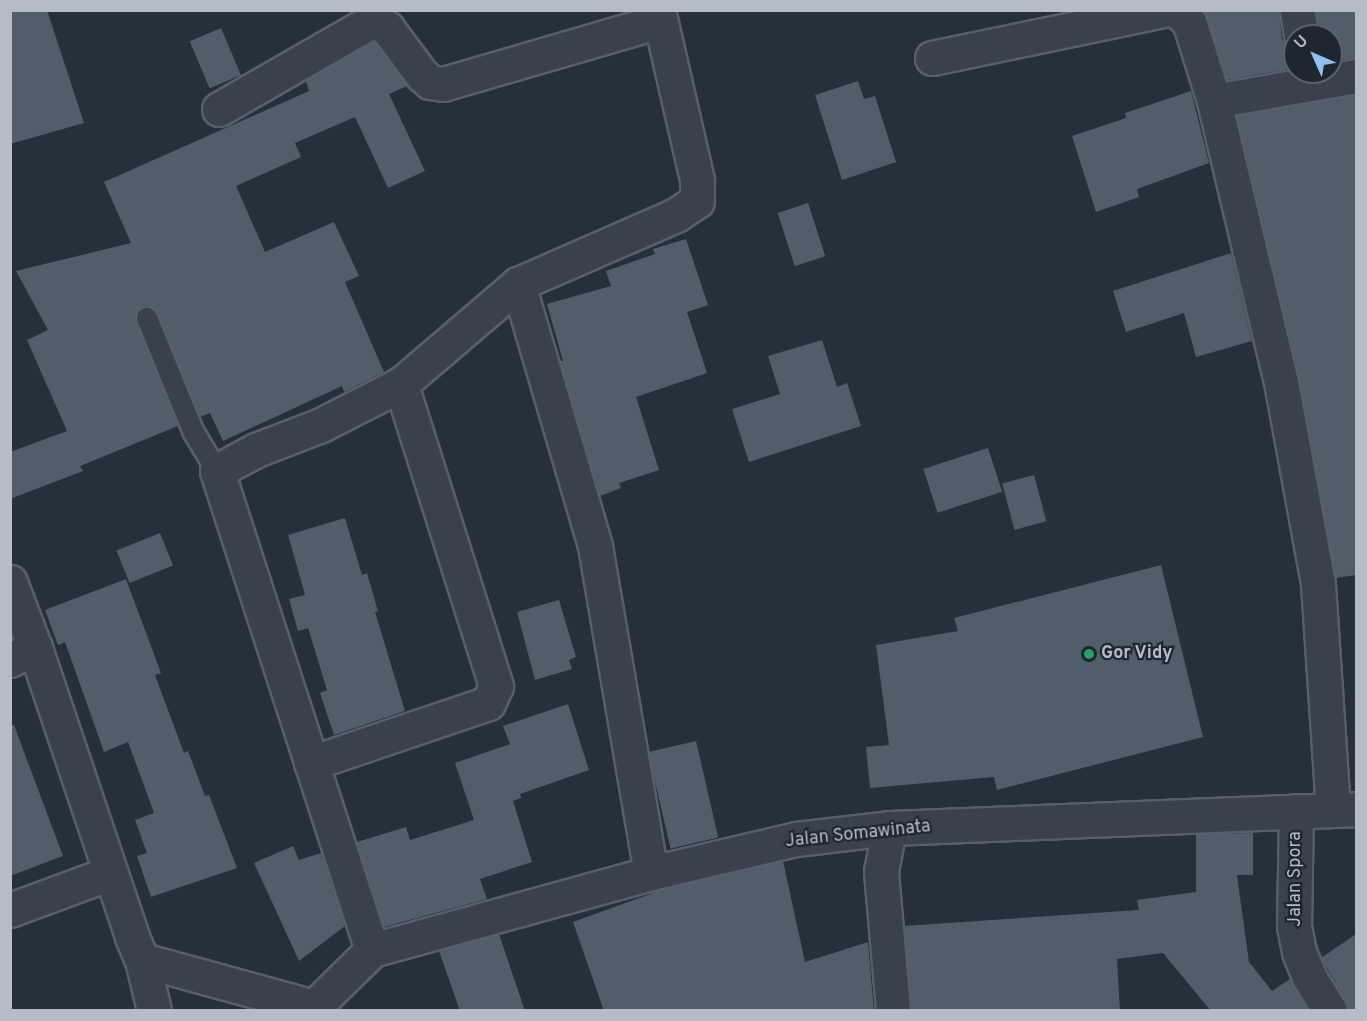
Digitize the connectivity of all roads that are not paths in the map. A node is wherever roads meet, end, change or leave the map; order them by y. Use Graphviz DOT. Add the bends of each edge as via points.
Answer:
graph roads {
  1 [pos="1163,10"];
  2 [pos="1174,10"];
  3 [pos="659,16"];
  4 [pos="932,58"];
  5 [pos="1283,84"];
  6 [pos="1214,101"];
  7 [pos="219,109"];
  8 [pos="518,284"];
  9 [pos="147,318"];
  10 [pos="401,384"];
  11 [pos="217,471"];
  12 [pos="10,582"];
  13 [pos="23,654"];
  14 [pos="311,763"];
  15 [pos="1345,809"];
  16 [pos="1296,811"];
  17 [pos="889,828"];
  18 [pos="110,873"];
  19 [pos="651,873"];
  20 [pos="10,910"];
  21 [pos="372,950"];
  22 [pos="142,960"];
  23 [pos="312,1009"];
  24 [pos="154,1011"];
  25 [pos="893,1011"];
  26 [pos="1330,1011"];
  1 -- 4 [label="street"];
  2 -- 6 [label="street" via="1190,24"];
  3 -- 7 [label="street" via="443,84 430,82 422,75 387,28 377,22 367,24"];
  3 -- 8 [label="street" via="697,180 698,201"];
  5 -- 6 [label="street"];
  6 -- 15 [label="street" via="1281,382 1318,584"];
  8 -- 10 [label="street"];
  8 -- 19 [label="street" via="595,546"];
  9 -- 11 [label="lane" via="193,431"];
  10 -- 11 [label="street" via="321,426 256,450"];
  10 -- 14 [label="street" via="496,686 488,703"];
  11 -- 14 [label="street"];
  12 -- 13 [label="street"];
  13 -- 18 [label="street"];
  14 -- 21 [label="street"];
  15 -- 16 [label="street, Jalan Somawinata"];
  16 -- 17 [label="street, Jalan Somawinata"];
  16 -- 26 [label="street, Jalan Spora" via="1294,926 1309,977"];
  17 -- 19 [label="street, Jalan Somawinata" via="796,839"];
  17 -- 25 [label="street" via="881,872"];
  18 -- 20 [label="street"];
  18 -- 22 [label="street"];
  19 -- 21 [label="street, Jalan Somawinata"];
  21 -- 23 [label="street"];
  22 -- 23 [label="street"];
  22 -- 24 [label="street"];
}
